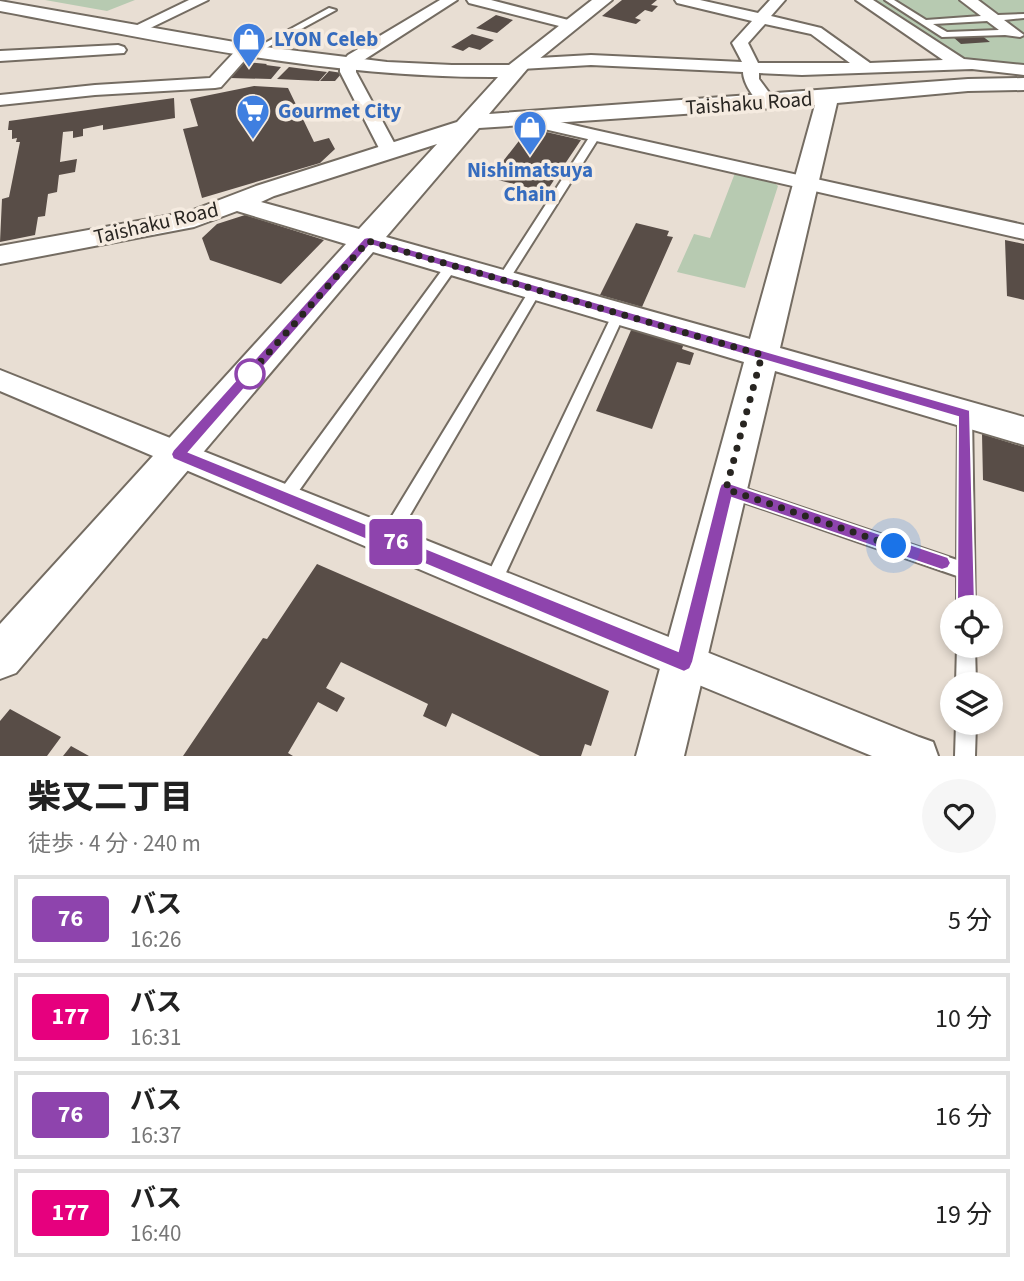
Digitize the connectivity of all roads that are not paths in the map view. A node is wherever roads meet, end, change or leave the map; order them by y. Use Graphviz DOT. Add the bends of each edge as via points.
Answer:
graph roads {
  1 [pos="201,0"];
  2 [pos="450,0"];
  3 [pos="474,0"];
  4 [pos="603,0"];
  5 [pos="682,0"];
  6 [pos="778,0"];
  7 [pos="863,0"];
  8 [pos="889,0"];
  9 [pos="964,0"];
  10 [pos="973,0"];
  11 [pos="0,6"];
  12 [pos="332,10"];
  13 [pos="1024,16"];
  14 [pos="761,18"];
  15 [pos="993,18"];
  16 [pos="925,22"];
  17 [pos="571,25"];
  18 [pos="134,30"];
  19 [pos="1002,32"];
  20 [pos="1024,39"];
  21 [pos="118,50"];
  22 [pos="251,50"];
  23 [pos="0,56"];
  24 [pos="348,64"];
  25 [pos="960,64"];
  26 [pos="518,67"];
  27 [pos="865,67"];
  28 [pos="750,68"];
  29 [pos="1024,70"];
  30 [pos="1024,84"];
  31 [pos="95,90"];
  32 [pos="828,97"];
  33 [pos="0,100"];
  34 [pos="767,102"];
  35 [pos="534,117"];
  36 [pos="471,124"];
  37 [pos="595,136"];
  38 [pos="390,150"];
  39 [pos="805,183"];
  40 [pos="237,203"];
  41 [pos="1024,232"];
  42 [pos="368,241"];
  43 [pos="0,255"];
  44 [pos="452,265"];
  45 [pos="503,280"];
  46 [pos="536,289"];
  47 [pos="620,313"];
  48 [pos="762,355"];
  49 [pos="0,380"];
  50 [pos="965,414"];
  51 [pos="1024,431"];
  52 [pos="178,454"];
  53 [pos="726,489"];
  54 [pos="285,497"];
  55 [pos="387,539"];
  56 [pos="966,571"];
  57 [pos="492,584"];
  58 [pos="966,595"];
  59 [pos="0,657"];
  60 [pos="684,662"];
  61 [pos="966,735"];
  62 [pos="660,756"];
  63 [pos="919,756"];
  64 [pos="965,756"];
  1 -- 18 [label="street"];
  2 -- 24 [label="street"];
  3 -- 17 [label="street"];
  4 -- 17 [label="street"];
  5 -- 14 [label="street"];
  6 -- 14 [label="street"];
  7 -- 25 [label="street"];
  8 -- 16 [label="lane"];
  9 -- 15 [label="lane"];
  10 -- 15 [label="lane"];
  11 -- 18 [label="street"];
  12 -- 22 [label="lane"];
  13 -- 15 [label="lane"];
  14 -- 27 [label="street" via="816,31"];
  14 -- 28 [label="street" via="740,43"];
  15 -- 16 [label="lane"];
  15 -- 19 [label="lane"];
  15 -- 19 [label="lane" via="1020,35"];
  16 -- 19 [label="lane" via="945,35"];
  17 -- 26 [label="street"];
  18 -- 21 [label="street"];
  18 -- 22 [label="street"];
  19 -- 20 [label="lane" via="1008,40"];
  21 -- 23 [label="street"];
  21 -- 31 [label="street"];
  22 -- 24 [label="street"];
  22 -- 31 [label="street" via="215,83"];
  24 -- 26 [label="street" via="430,71"];
  24 -- 38 [label="street"];
  25 -- 27 [label="street"];
  25 -- 29 [label="street"];
  26 -- 28 [label="street" via="602,61"];
  26 -- 36 [label="street"];
  27 -- 28 [label="street"];
  28 -- 34 [label="street" via="751,79"];
  30 -- 32 [label="street, Taishaku Road"];
  31 -- 33 [label="street"];
  32 -- 34 [label="street, Taishaku Road"];
  32 -- 39 [label="street"];
  34 -- 35 [label="street, Taishaku Road"];
  35 -- 36 [label="street, Taishaku Road"];
  35 -- 37 [label="street"];
  36 -- 38 [label="street, Taishaku Road"];
  36 -- 42 [label="street"];
  37 -- 39 [label="street"];
  37 -- 45 [label="lane"];
  38 -- 40 [label="street, Taishaku Road"];
  39 -- 41 [label="street"];
  39 -- 48 [label="street"];
  40 -- 42 [label="street"];
  40 -- 43 [label="street, Taishaku Road" via="194,219"];
  42 -- 44 [label="street"];
  42 -- 52 [label="street"];
  44 -- 45 [label="street"];
  44 -- 54 [label="lane"];
  45 -- 46 [label="street"];
  46 -- 47 [label="street"];
  46 -- 55 [label="lane"];
  47 -- 48 [label="street"];
  47 -- 57 [label="lane"];
  48 -- 50 [label="street"];
  48 -- 53 [label="street"];
  49 -- 52 [label="street"];
  50 -- 51 [label="street"];
  50 -- 56 [label="lane"];
  52 -- 54 [label="street"];
  52 -- 59 [label="street"];
  53 -- 56 [label="lane"];
  53 -- 60 [label="street"];
  54 -- 55 [label="street"];
  55 -- 57 [label="street"];
  56 -- 58 [label="lane"];
  57 -- 60 [label="street"];
  60 -- 62 [label="street"];
  60 -- 63 [label="street"];
  61 -- 64 [label="lane"];
}
